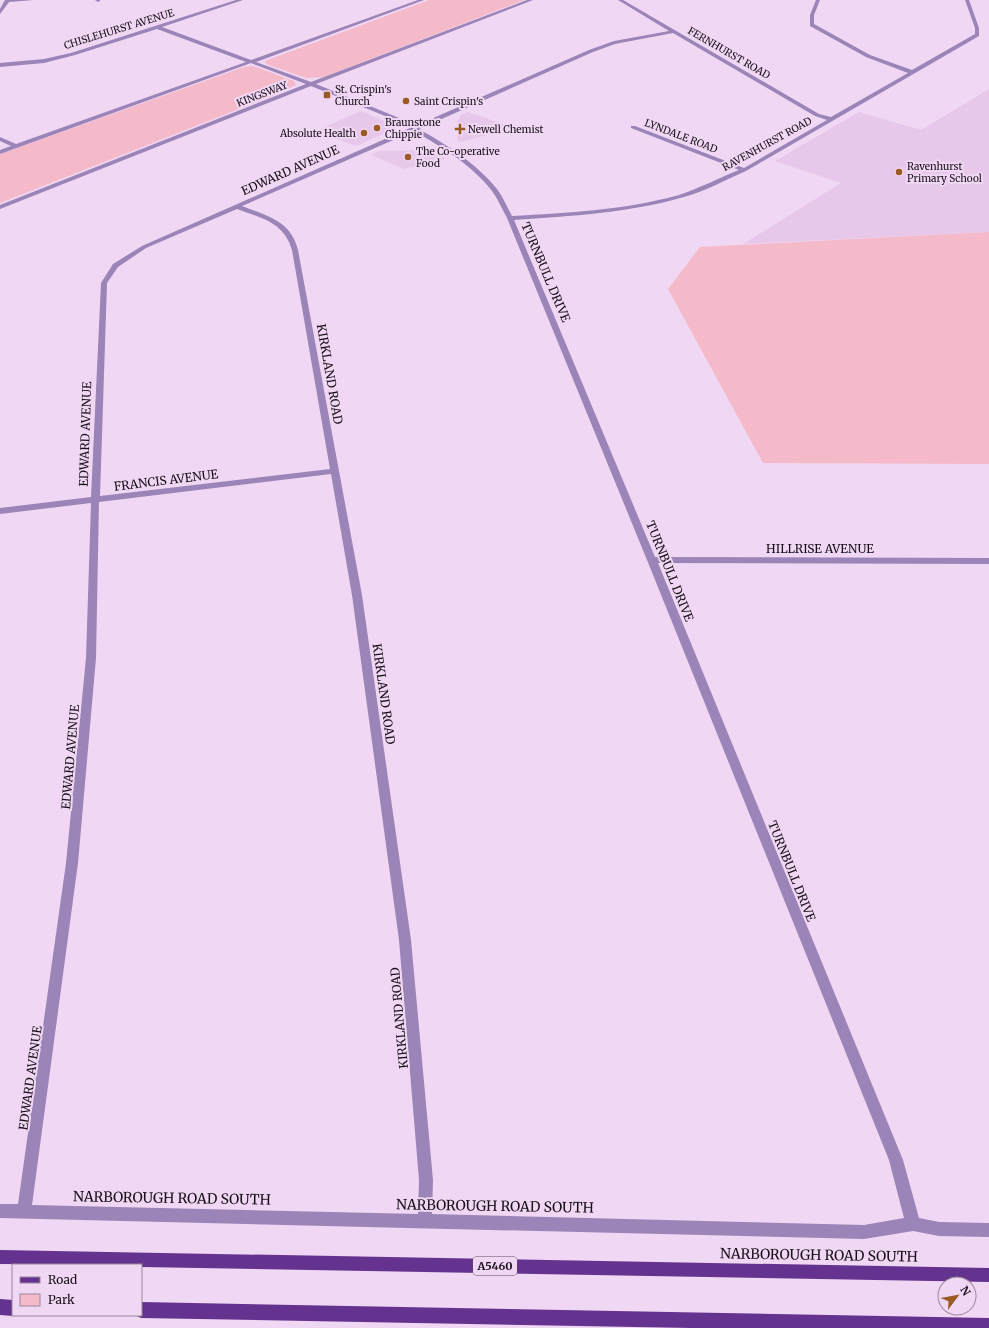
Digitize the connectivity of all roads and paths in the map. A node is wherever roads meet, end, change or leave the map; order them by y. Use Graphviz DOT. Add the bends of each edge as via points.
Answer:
graph roads {
  1 [pos="7,0"];
  2 [pos="32,0"];
  3 [pos="241,0"];
  4 [pos="422,0"];
  5 [pos="531,0"];
  6 [pos="620,0"];
  7 [pos="818,0"];
  8 [pos="967,0"];
  9 [pos="0,13"];
  10 [pos="158,27"];
  11 [pos="674,31"];
  12 [pos="252,62"];
  13 [pos="0,65"];
  14 [pos="912,72"];
  15 [pos="313,84"];
  16 [pos="830,119"];
  17 [pos="633,127"];
  18 [pos="414,128"];
  19 [pos="0,139"];
  20 [pos="16,146"];
  21 [pos="0,152"];
  22 [pos="744,170"];
  23 [pos="236,206"];
  24 [pos="0,207"];
  25 [pos="510,218"];
  26 [pos="335,471"];
  27 [pos="95,500"];
  28 [pos="0,511"];
  29 [pos="652,560"];
  30 [pos="989,561"];
  31 [pos="24,1211"];
  32 [pos="0,1212"];
  33 [pos="425,1221"];
  34 [pos="913,1224"];
  35 [pos="989,1230"];
  36 [pos="0,1257"];
  37 [pos="989,1275"];
  38 [pos="0,1307"];
  39 [pos="12,1308"];
  40 [pos="142,1310"];
  41 [pos="989,1326"];
  1 -- 2 [label="street"];
  1 -- 9 [label="street"];
  3 -- 10 [label="street, CHISLEHURST AVENUE"];
  4 -- 12 [label="street"];
  5 -- 15 [label="street, KINGSWAY"];
  6 -- 11 [label="street, FERNHURST ROAD"];
  7 -- 14 [label="street" via="812,16 812,25 868,56"];
  8 -- 14 [label="street, RAVENHURST ROAD" via="978,28 977,35"];
  10 -- 12 [label="street, TURNBULL DRIVE"];
  10 -- 13 [label="street, CHISLEHURST AVENUE" via="44,61"];
  11 -- 16 [label="street, FERNHURST ROAD" via="817,115"];
  11 -- 18 [label="street, EDWARD AVENUE" via="614,43 591,51"];
  12 -- 15 [label="street, TURNBULL DRIVE"];
  12 -- 20 [label="street"];
  14 -- 16 [label="street, RAVENHURST ROAD"];
  15 -- 18 [label="street, TURNBULL DRIVE"];
  15 -- 24 [label="street, KINGSWAY"];
  16 -- 22 [label="street, RAVENHURST ROAD"];
  17 -- 22 [label="street, LYNDALE ROAD"];
  18 -- 23 [label="street, EDWARD AVENUE"];
  18 -- 25 [label="street, TURNBULL DRIVE" via="475,168 495,191"];
  19 -- 20 [label="street"];
  20 -- 21 [label="street"];
  22 -- 25 [label="street, RAVENHURST ROAD" via="705,188 665,200 605,210"];
  23 -- 26 [label="street, KIRKLAND ROAD" via="280,225 290,236 295,250"];
  23 -- 27 [label="street, EDWARD AVENUE" via="144,247 118,262 108,272 104,283"];
  25 -- 29 [label="street, TURNBULL DRIVE"];
  26 -- 27 [label="street, FRANCIS AVENUE"];
  26 -- 33 [label="street, KIRKLAND ROAD" via="357,595 405,940 426,1180"];
  27 -- 28 [label="street, FRANCIS AVENUE"];
  27 -- 31 [label="street, EDWARD AVENUE" via="91,658 72,863"];
  29 -- 30 [label="street, HILLRISE AVENUE"];
  29 -- 34 [label="street, TURNBULL DRIVE" via="896,1160"];
  31 -- 32 [label="street, NARBOROUGH ROAD SOUTH"];
  31 -- 33 [label="street, NARBOROUGH ROAD SOUTH"];
  33 -- 34 [label="street, NARBOROUGH ROAD SOUTH" via="864,1232"];
  34 -- 35 [label="street, NARBOROUGH ROAD SOUTH" via="940,1229"];
  36 -- 37 [label="main road, NARBOROUGH ROAD SOUTH / A5460"];
  38 -- 39 [label="main road"];
  40 -- 41 [label="main road"];
}
